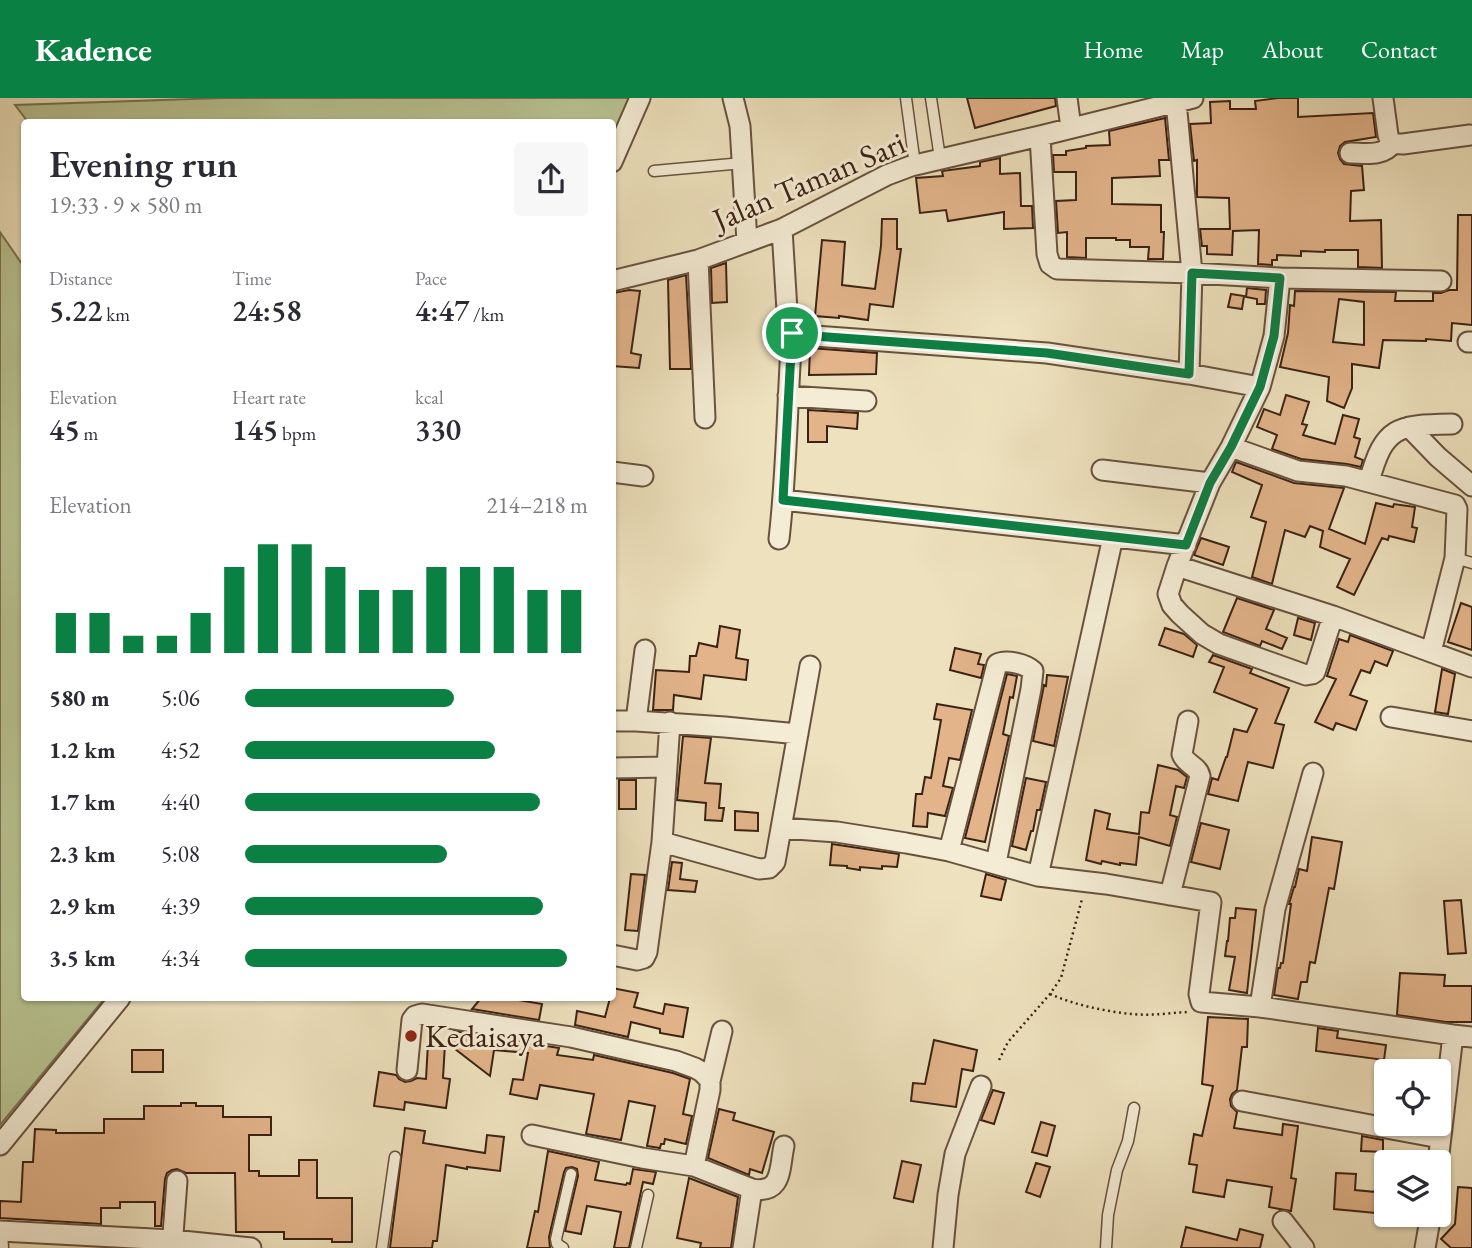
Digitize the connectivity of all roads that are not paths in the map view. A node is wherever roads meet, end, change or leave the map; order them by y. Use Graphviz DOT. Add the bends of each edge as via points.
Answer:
graph roads {
  1 [pos="640,98"];
  2 [pos="733,98"];
  3 [pos="906,98"];
  4 [pos="931,98"];
  5 [pos="1067,98"];
  6 [pos="1383,98"];
  7 [pos="1185,100"];
  8 [pos="1071,128"];
  9 [pos="1470,135"];
  10 [pos="1040,136"];
  11 [pos="1393,143"];
  12 [pos="616,153"];
  13 [pos="1350,153"];
  14 [pos="940,158"];
  15 [pos="743,163"];
  16 [pos="915,165"];
  17 [pos="654,171"];
  18 [pos="782,229"];
  19 [pos="747,242"];
  20 [pos="698,260"];
  21 [pos="1192,273"];
  22 [pos="1280,278"];
  23 [pos="616,280"];
  24 [pos="1441,281"];
  25 [pos="792,333"];
  26 [pos="1189,374"];
  27 [pos="1260,387"];
  28 [pos="788,396"];
  29 [pos="866,401"];
  30 [pos="705,418"];
  31 [pos="1452,424"];
  32 [pos="1409,427"];
  33 [pos="1231,447"];
  34 [pos="1102,470"];
  35 [pos="616,473"];
  36 [pos="643,477"];
  37 [pos="1369,482"];
  38 [pos="1210,483"];
  39 [pos="1472,486"];
  40 [pos="783,500"];
  41 [pos="1113,537"];
  42 [pos="779,539"];
  43 [pos="1186,545"];
  44 [pos="1464,561"];
  45 [pos="1177,566"];
  46 [pos="1333,616"];
  47 [pos="645,650"];
  48 [pos="1431,652"];
  49 [pos="810,666"];
  50 [pos="1472,667"];
  51 [pos="1391,718"];
  52 [pos="616,721"];
  53 [pos="636,721"];
  54 [pos="1188,721"];
  55 [pos="670,722"];
  56 [pos="1472,730"];
  57 [pos="798,734"];
  58 [pos="667,767"];
  59 [pos="616,768"];
  60 [pos="1313,773"];
  61 [pos="781,828"];
  62 [pos="662,842"];
  63 [pos="949,851"];
  64 [pos="996,863"];
  65 [pos="1038,876"];
  66 [pos="1170,895"];
  67 [pos="616,956"];
  68 [pos="118,1001"];
  69 [pos="1260,1007"];
  70 [pos="722,1031"];
  71 [pos="1463,1036"];
  72 [pos="407,1070"];
  73 [pos="709,1081"];
  74 [pos="981,1086"];
  75 [pos="1242,1101"];
  76 [pos="1134,1108"];
  77 [pos="532,1135"];
  78 [pos="1440,1138"];
  79 [pos="0,1145"];
  80 [pos="784,1146"];
  81 [pos="1439,1150"];
  82 [pos="395,1157"];
  83 [pos="694,1166"];
  84 [pos="571,1174"];
  85 [pos="177,1181"];
  86 [pos="752,1189"];
  87 [pos="648,1195"];
  88 [pos="1283,1221"];
  89 [pos="1429,1227"];
  90 [pos="2,1237"];
  91 [pos="172,1244"];
  92 [pos="251,1248"];
  93 [pos="382,1248"];
  94 [pos="563,1248"];
  95 [pos="636,1248"];
  96 [pos="744,1248"];
  97 [pos="943,1248"];
  98 [pos="1106,1248"];
  99 [pos="1304,1248"];
  100 [pos="1425,1248"];
  1 -- 12 [label="street"];
  2 -- 15 [label="street"];
  3 -- 16 [label="lane"];
  4 -- 14 [label="lane"];
  5 -- 8 [label="street"];
  6 -- 11 [label="street"];
  7 -- 8 [label="street, Jalan Taman Sari"];
  7 -- 21 [label="street"];
  8 -- 10 [label="street, Jalan Taman Sari"];
  9 -- 11 [label="street"];
  10 -- 14 [label="street, Jalan Taman Sari"];
  10 -- 21 [label="street" via="1047,254 1053,267 1062,271"];
  11 -- 13 [label="street" via="1377,153"];
  14 -- 16 [label="street, Jalan Taman Sari"];
  15 -- 17 [label="lane"];
  15 -- 19 [label="street"];
  16 -- 18 [label="street, Jalan Taman Sari"];
  18 -- 19 [label="street, Jalan Taman Sari"];
  18 -- 25 [label="street"];
  19 -- 20 [label="street, Jalan Taman Sari"];
  20 -- 23 [label="street, Jalan Taman Sari"];
  20 -- 30 [label="street"];
  21 -- 22 [label="street"];
  21 -- 26 [label="street"];
  22 -- 24 [label="street"];
  22 -- 27 [label="street" via="1274,336"];
  25 -- 26 [label="street" via="1047,353"];
  25 -- 28 [label="street"];
  26 -- 27 [label="street"];
  27 -- 33 [label="street"];
  28 -- 29 [label="street"];
  28 -- 40 [label="street"];
  31 -- 32 [label="street"];
  32 -- 37 [label="street" via="1386,440"];
  32 -- 39 [label="street"];
  33 -- 37 [label="street" via="1298,471"];
  33 -- 38 [label="street"];
  34 -- 38 [label="street"];
  35 -- 36 [label="street"];
  37 -- 44 [label="street" via="1455,505"];
  38 -- 43 [label="street"];
  40 -- 41 [label="street"];
  40 -- 42 [label="street"];
  41 -- 43 [label="street"];
  41 -- 65 [label="street"];
  43 -- 45 [label="street"];
  44 -- 48 [label="street"];
  45 -- 46 [label="street"];
  45 -- 46 [label="street" via="1168,597 1192,626 1219,644 1303,674 1315,672"];
  46 -- 48 [label="street"];
  47 -- 53 [label="street"];
  48 -- 50 [label="street"];
  49 -- 57 [label="street"];
  51 -- 56 [label="street"];
  52 -- 53 [label="street"];
  53 -- 55 [label="street"];
  54 -- 66 [label="street" via="1182,754 1200,776"];
  55 -- 57 [label="street"];
  55 -- 58 [label="street"];
  57 -- 61 [label="street"];
  58 -- 59 [label="street"];
  58 -- 62 [label="street"];
  60 -- 69 [label="street" via="1276,909"];
  61 -- 62 [label="street" via="775,862 769,868"];
  61 -- 63 [label="street"];
  62 -- 67 [label="street" via="647,952 637,960"];
  63 -- 64 [label="street"];
  63 -- 64 [label="street" via="997,664 1030,667 1031,689"];
  64 -- 65 [label="street"];
  65 -- 66 [label="street"];
  66 -- 69 [label="street" via="1211,901 1201,1002"];
  68 -- 79 [label="street"];
  69 -- 71 [label="street"];
  70 -- 73 [label="street"];
  71 -- 78 [label="street"];
  72 -- 73 [label="street" via="412,1020 430,1014 571,1037 676,1061 702,1072"];
  73 -- 83 [label="street"];
  74 -- 97 [label="street" via="955,1154"];
  75 -- 78 [label="street"];
  76 -- 98 [label="lane" via="1117,1170"];
  77 -- 83 [label="street"];
  78 -- 81 [label="street"];
  80 -- 86 [label="street" via="776,1184 766,1190"];
  82 -- 93 [label="lane"];
  83 -- 86 [label="street"];
  84 -- 94 [label="lane" via="556,1240"];
  85 -- 91 [label="street"];
  86 -- 96 [label="street"];
  87 -- 95 [label="lane"];
  88 -- 99 [label="street"];
  89 -- 100 [label="street"];
  90 -- 91 [label="street"];
  91 -- 92 [label="street"];
}
